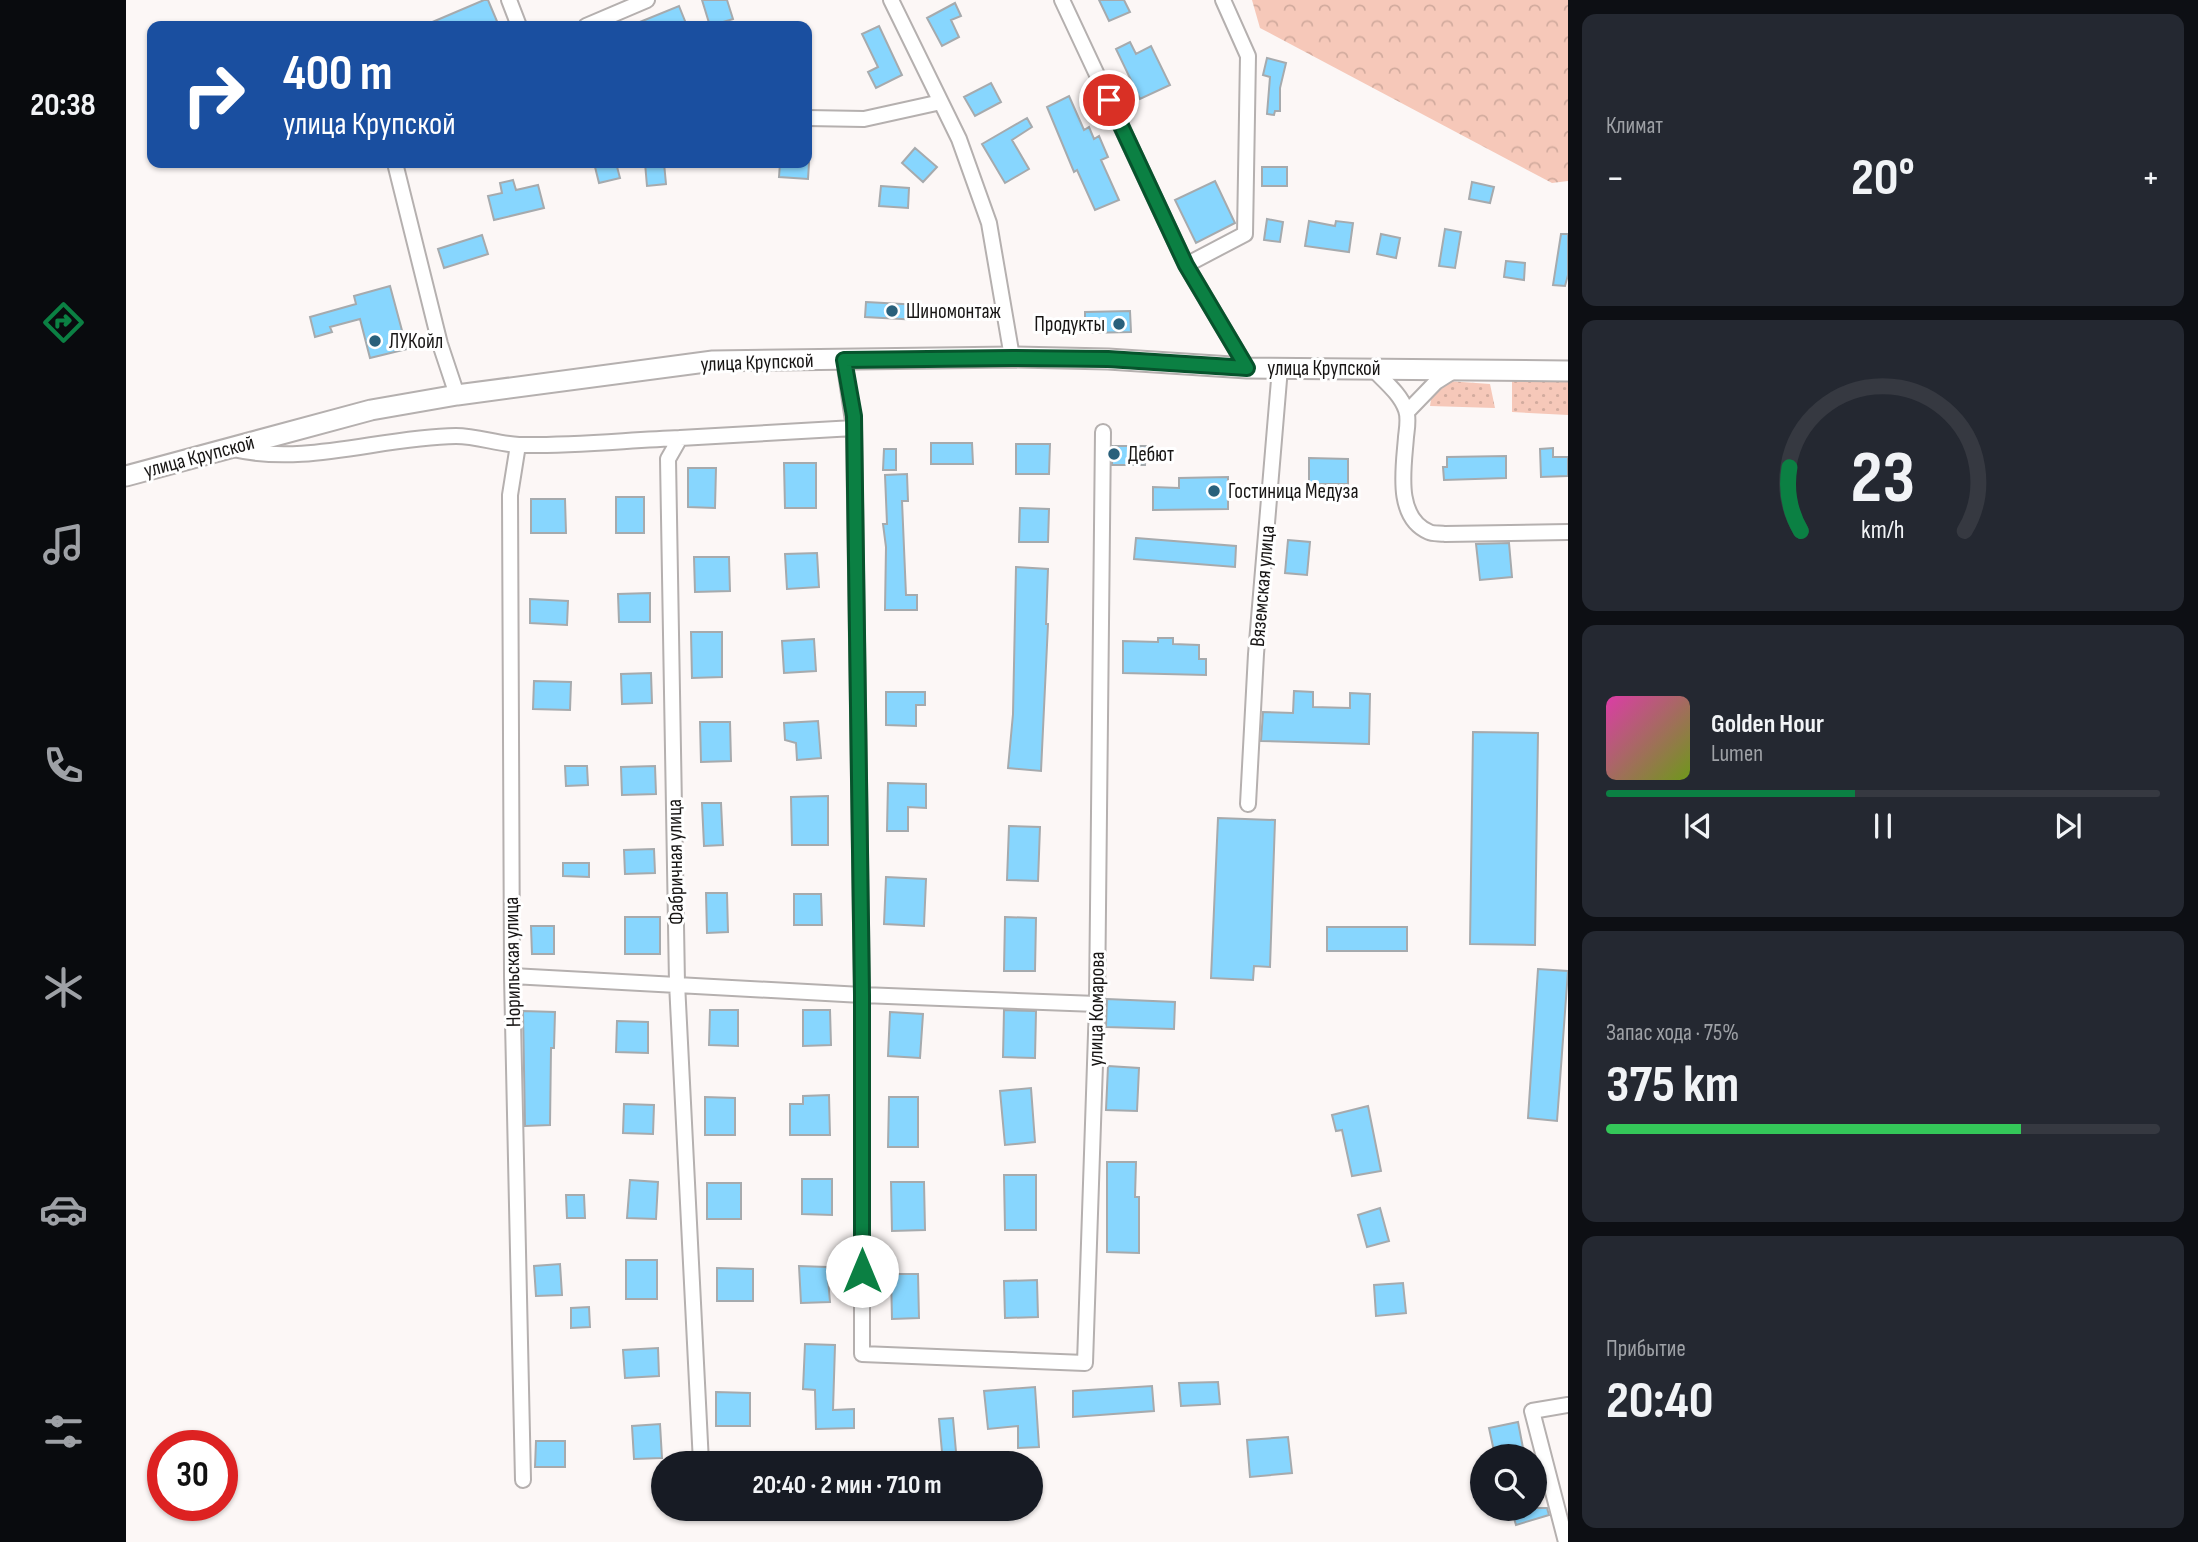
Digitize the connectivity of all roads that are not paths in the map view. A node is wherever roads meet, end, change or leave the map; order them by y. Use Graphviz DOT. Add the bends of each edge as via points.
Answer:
graph roads {
  1 [pos="509,0"];
  2 [pos="647,0"];
  3 [pos="891,0"];
  4 [pos="1062,0"];
  5 [pos="1223,0"];
  6 [pos="517,21"];
  7 [pos="598,21"];
  8 [pos="941,102"];
  9 [pos="812,118"];
  10 [pos="396,168"];
  11 [pos="1186,265"];
  12 [pos="1012,358"];
  13 [pos="844,360"];
  14 [pos="1247,368"];
  15 [pos="1372,368"];
  16 [pos="1280,369"];
  17 [pos="1457,369"];
  18 [pos="1568,371"];
  19 [pos="457,395"];
  20 [pos="1407,412"];
  21 [pos="854,429"];
  22 [pos="1103,432"];
  23 [pos="680,438"];
  24 [pos="518,445"];
  25 [pos="227,448"];
  26 [pos="126,477"];
  27 [pos="1568,532"];
  28 [pos="1248,804"];
  29 [pos="512,976"];
  30 [pos="677,983"];
  31 [pos="862,995"];
  32 [pos="1097,1004"];
  33 [pos="1568,1405"];
  34 [pos="700,1451"];
  35 [pos="523,1480"];
  36 [pos="1566,1542"];
  1 -- 6 [label="street"];
  2 -- 7 [label="street"];
  3 -- 8 [label="street"];
  4 -- 11 [label="street"];
  5 -- 11 [label="street" via="1248,56 1245,234"];
  8 -- 9 [label="street" via="864,119"];
  8 -- 12 [label="street" via="989,223"];
  10 -- 19 [label="street"];
  11 -- 14 [label="street"];
  12 -- 13 [label="main road, улица Крупской"];
  12 -- 14 [label="main road, улица Крупской"];
  13 -- 19 [label="main road, улица Крупской" via="713,361"];
  13 -- 21 [label="street"];
  14 -- 16 [label="main road, улица Крупской"];
  15 -- 16 [label="main road, улица Крупской"];
  15 -- 17 [label="main road, улица Крупской"];
  15 -- 20 [label="street"];
  16 -- 28 [label="street, Вяземская улица"];
  17 -- 18 [label="main road, улица Крупской"];
  17 -- 20 [label="street" via="1436,382"];
  19 -- 25 [label="main road, улица Крупской" via="372,410"];
  20 -- 27 [label="street" via="1405,501 1414,520 1429,532"];
  21 -- 23 [label="street"];
  21 -- 31 [label="street"];
  22 -- 32 [label="street, улица Комарова"];
  23 -- 24 [label="street"];
  23 -- 30 [label="street, Фабричная улица" via="668,459"];
  24 -- 25 [label="street" via="457,436 320,454 257,455"];
  24 -- 29 [label="street, Норильская улица" via="510,495"];
  25 -- 26 [label="main road, улица Крупской"];
  29 -- 30 [label="street"];
  29 -- 35 [label="street, Норильская улица"];
  30 -- 31 [label="street"];
  30 -- 34 [label="street, Фабричная улица"];
  31 -- 32 [label="street"];
  31 -- 32 [label="street, улица Комарова" via="862,1354 1084,1363"];
  33 -- 36 [label="street" via="1532,1411"];
}
